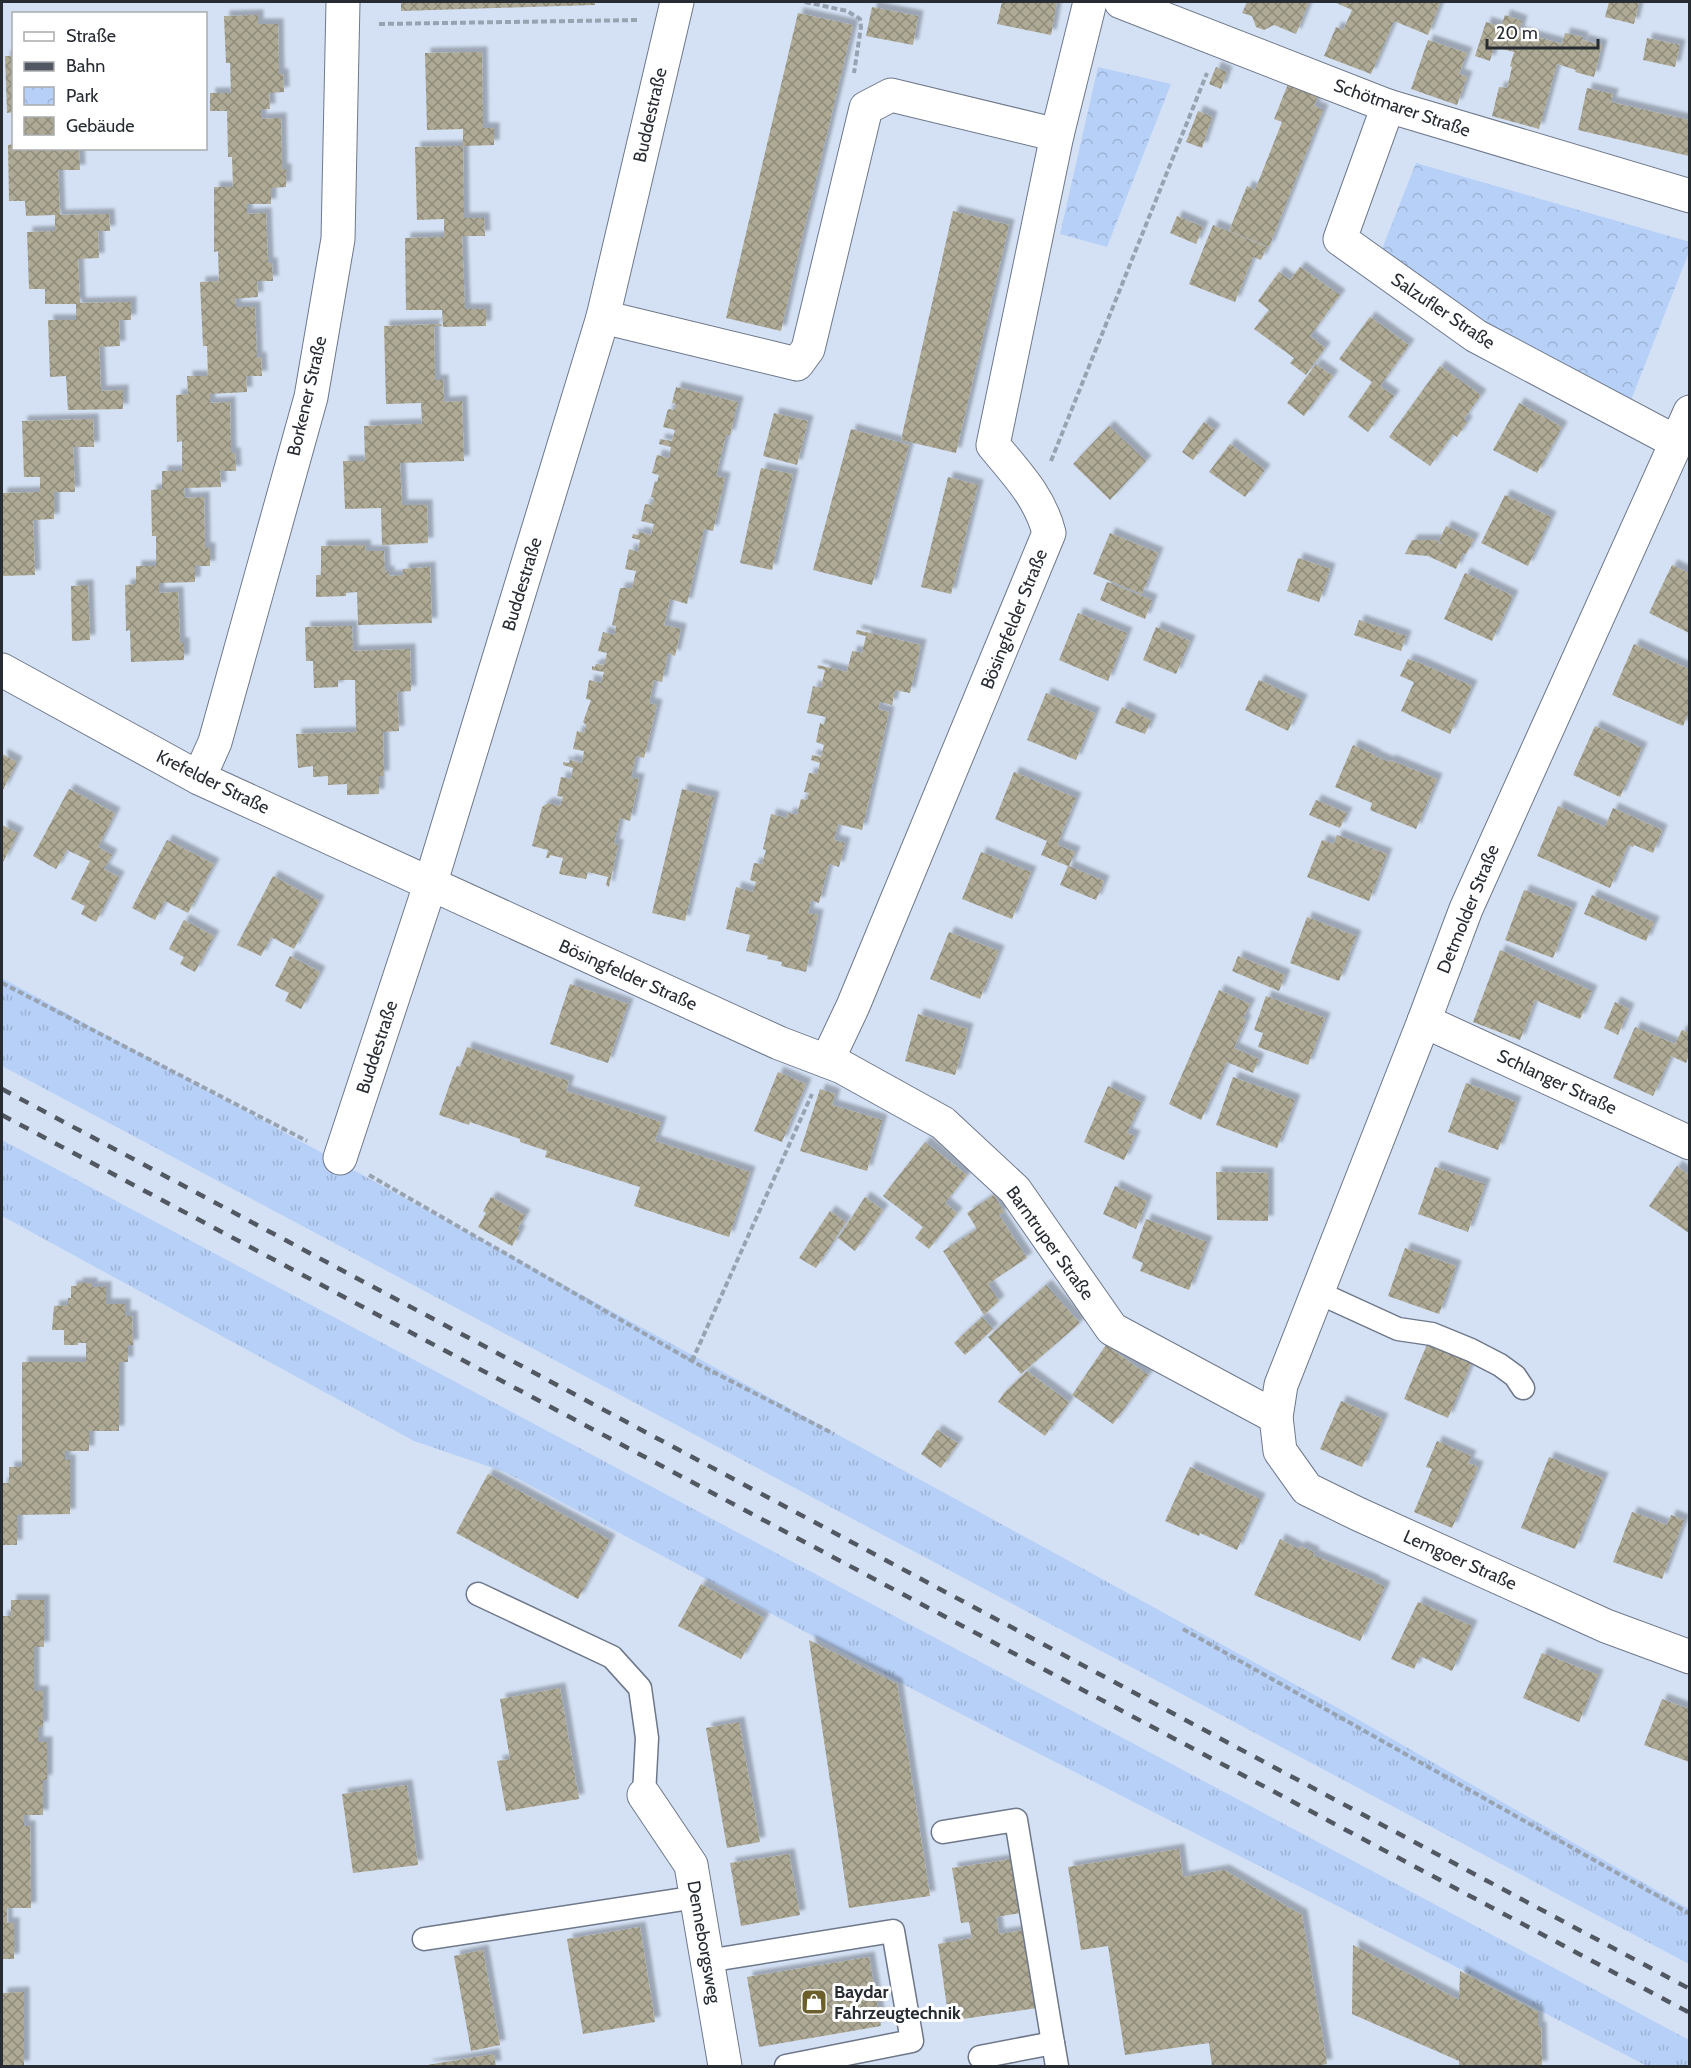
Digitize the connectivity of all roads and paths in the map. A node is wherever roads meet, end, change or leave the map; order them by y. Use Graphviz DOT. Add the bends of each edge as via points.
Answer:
graph roads {
  1 [pos="805,2"];
  2 [pos="1090,2"];
  3 [pos="1122,2"];
  4 [pos="674,11"];
  5 [pos="343,13"];
  6 [pos="1221,40"];
  7 [pos="891,95"];
  8 [pos="1388,106"];
  9 [pos="1057,135"];
  10 [pos="1689,196"];
  11 [pos="603,317"];
  12 [pos="1689,412"];
  13 [pos="1676,442"];
  14 [pos="1036,498"];
  15 [pos="2,670"];
  16 [pos="199,778"];
  17 [pos="430,885"];
  18 [pos="2,983"];
  19 [pos="1424,1021"];
  20 [pos="827,1061"];
  21 [pos="1689,1143"];
  22 [pos="340,1158"];
  23 [pos="1317,1292"];
  24 [pos="692,1361"];
  25 [pos="1523,1388"];
  26 [pos="1276,1417"];
  27 [pos="834,1434"];
  28 [pos="478,1594"];
  29 [pos="1183,1629"];
  30 [pos="1689,1657"];
  31 [pos="644,1795"];
  32 [pos="943,1832"];
  33 [pos="696,1897"];
  34 [pos="1689,1914"];
  35 [pos="424,1939"];
  36 [pos="707,1961"];
  37 [pos="1053,2043"];
  38 [pos="980,2057"];
  39 [pos="725,2067"];
  40 [pos="786,2067"];
  41 [pos="1057,2067"];
  1 -- 7 [label="path" via="847,11 860,20 852,88"];
  2 -- 9 [label="street, Bösingfelder Straße"];
  3 -- 6 [label="street, Schötmarer Straße"];
  4 -- 5 [label="path" via="606,20"];
  4 -- 11 [label="street, Buddestraße"];
  5 -- 16 [label="street, Borkener Straße" via="338,239 311,397 215,742"];
  6 -- 8 [label="street, Schötmarer Straße"];
  6 -- 14 [label="path"];
  7 -- 9 [label="street"];
  7 -- 11 [label="street" via="866,108 808,349 797,364"];
  8 -- 10 [label="street, Schötmarer Straße"];
  8 -- 13 [label="street, Salzufler Straße" via="1340,239 1476,336"];
  9 -- 14 [label="street, Bösingfelder Straße" via="993,445"];
  11 -- 17 [label="street, Buddestraße"];
  12 -- 13 [label="street, Detmolder Straße"];
  13 -- 19 [label="street, Detmolder Straße" via="1466,909"];
  14 -- 20 [label="street, Bösingfelder Straße" via="1049,533"];
  15 -- 16 [label="street, Krefelder Straße"];
  16 -- 17 [label="street, Krefelder Straße"];
  17 -- 20 [label="street, Bösingfelder Straße"];
  17 -- 22 [label="street, Buddestraße"];
  18 -- 22 [label="path"];
  19 -- 21 [label="street, Schlanger Straße"];
  19 -- 23 [label="street, Detmolder Straße"];
  20 -- 24 [label="path"];
  20 -- 26 [label="street, Barntruper Straße" via="943,1123 1015,1190 1112,1329"];
  22 -- 24 [label="path"];
  23 -- 25 [label="lane" via="1398,1329 1432,1334 1471,1350 1500,1365"];
  23 -- 26 [label="street, Detmolder Straße" via="1281,1385"];
  24 -- 27 [label="path"];
  26 -- 30 [label="street, Lemgoer Straße" via="1280,1450 1307,1489 1606,1626"];
  28 -- 31 [label="lane" via="612,1657 640,1688 647,1738"];
  29 -- 34 [label="path"];
  31 -- 33 [label="street, Denneborgsweg" via="691,1865"];
  32 -- 37 [label="lane" via="1016,1820"];
  33 -- 35 [label="lane"];
  33 -- 36 [label="street, Denneborgsweg"];
  36 -- 39 [label="street, Denneborgsweg"];
  36 -- 40 [label="lane" via="893,1931 912,2041"];
  37 -- 38 [label="lane"];
  37 -- 41 [label="lane"];
}
